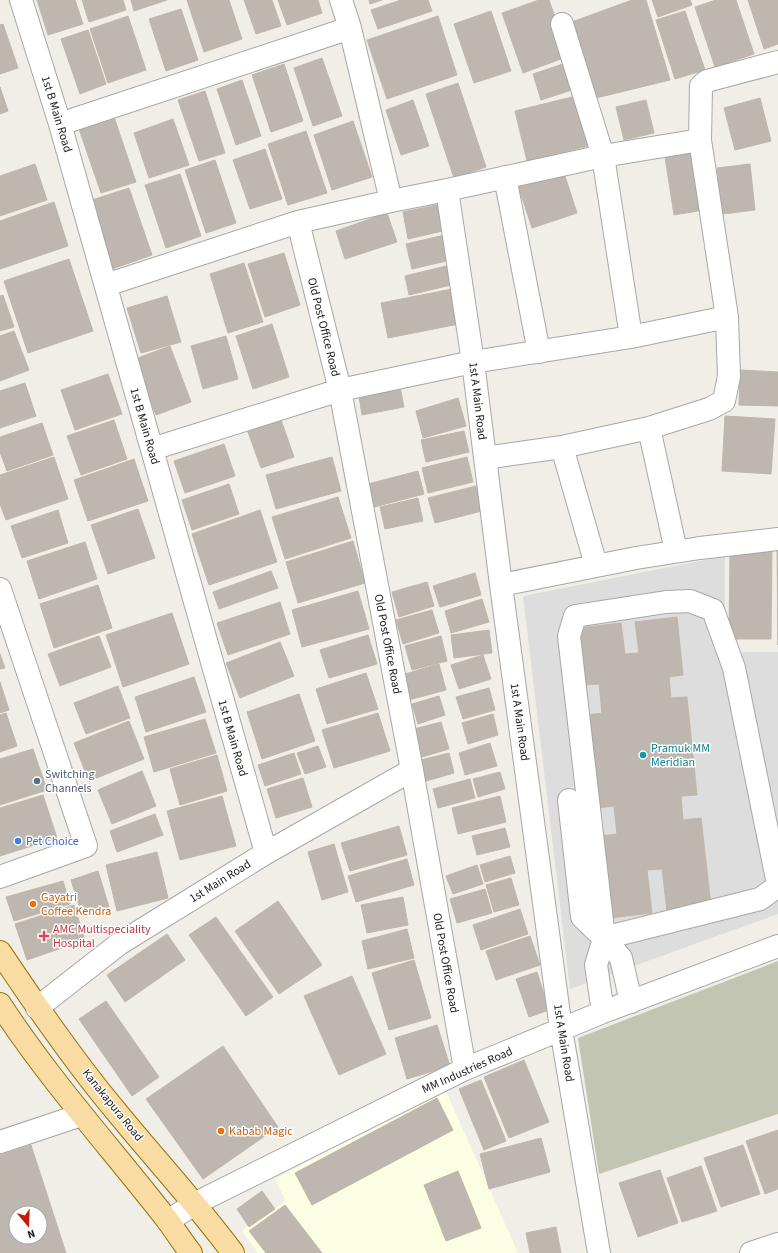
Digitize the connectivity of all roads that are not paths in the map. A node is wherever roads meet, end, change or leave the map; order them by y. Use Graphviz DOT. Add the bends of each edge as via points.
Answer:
graph roads {
  1 [pos="21,0"];
  2 [pos="341,0"];
  3 [pos="562,24"];
  4 [pos="350,28"];
  5 [pos="778,62"];
  6 [pos="60,124"];
  7 [pos="700,140"];
  8 [pos="603,156"];
  9 [pos="505,176"];
  10 [pos="447,190"];
  11 [pos="391,201"];
  12 [pos="298,222"];
  13 [pos="106,285"];
  14 [pos="727,317"];
  15 [pos="631,337"];
  16 [pos="538,352"];
  17 [pos="473,362"];
  18 [pos="340,390"];
  19 [pos="649,428"];
  20 [pos="562,447"];
  21 [pos="152,448"];
  22 [pos="485,458"];
  23 [pos="778,539"];
  24 [pos="676,551"];
  25 [pos="596,565"];
  26 [pos="501,585"];
  27 [pos="0,589"];
  28 [pos="412,770"];
  29 [pos="569,800"];
  30 [pos="266,853"];
  31 [pos="0,877"];
  32 [pos="778,885"];
  33 [pos="604,938"];
  34 [pos="778,946"];
  35 [pos="0,952"];
  36 [pos="631,1002"];
  37 [pos="0,1004"];
  38 [pos="37,1008"];
  39 [pos="603,1012"];
  40 [pos="561,1029"];
  41 [pos="465,1069"];
  42 [pos="81,1115"];
  43 [pos="0,1142"];
  44 [pos="194,1204"];
  45 [pos="168,1221"];
  46 [pos="778,1244"];
  47 [pos="191,1253"];
  48 [pos="233,1253"];
  49 [pos="599,1253"];
  50 [pos="751,1253"];
  1 -- 6 [label="street, 1st B Main Road"];
  2 -- 4 [label="street"];
  3 -- 8 [label="street"];
  4 -- 6 [label="street"];
  4 -- 11 [label="street"];
  5 -- 7 [label="street" via="707,81 701,86"];
  6 -- 13 [label="street, 1st B Main Road"];
  7 -- 8 [label="street"];
  7 -- 14 [label="street"];
  8 -- 9 [label="street"];
  8 -- 15 [label="street"];
  9 -- 10 [label="street"];
  9 -- 16 [label="street"];
  10 -- 11 [label="street"];
  10 -- 17 [label="street, 1st A Main Road"];
  11 -- 12 [label="street"];
  12 -- 13 [label="street"];
  12 -- 18 [label="street, Old Post Office Road"];
  13 -- 21 [label="street, 1st B Main Road"];
  14 -- 15 [label="street"];
  14 -- 19 [label="street" via="729,376 724,401 709,409"];
  15 -- 16 [label="street"];
  16 -- 17 [label="street"];
  17 -- 18 [label="street"];
  17 -- 22 [label="street, 1st A Main Road"];
  18 -- 21 [label="street"];
  18 -- 28 [label="street, Old Post Office Road"];
  19 -- 20 [label="street"];
  19 -- 24 [label="street"];
  20 -- 22 [label="street"];
  20 -- 25 [label="street"];
  21 -- 30 [label="street, 1st B Main Road"];
  22 -- 26 [label="street, 1st A Main Road"];
  23 -- 24 [label="street"];
  24 -- 25 [label="street"];
  25 -- 26 [label="street"];
  26 -- 40 [label="street, 1st A Main Road"];
  27 -- 31 [label="street" via="86,846"];
  28 -- 30 [label="street, 1st Main Road"];
  28 -- 41 [label="street, Old Post Office Road"];
  29 -- 33 [label="street" via="582,917"];
  30 -- 38 [label="street, 1st Main Road" via="119,944"];
  32 -- 33 [label="street" via="760,899"];
  32 -- 33 [label="street" via="734,668 713,610 690,600 575,616 569,636"];
  33 -- 36 [label="street" via="621,958"];
  33 -- 39 [label="street" via="596,965"];
  34 -- 36 [label="street, MM Industries Road"];
  35 -- 38 [label="main road, Kanakapura Road"];
  36 -- 39 [label="street, MM Industries Road"];
  37 -- 42 [label="main road"];
  38 -- 44 [label="main road, Kanakapura Road" via="114,1110"];
  39 -- 40 [label="street, MM Industries Road"];
  40 -- 41 [label="street, MM Industries Road"];
  40 -- 49 [label="street, 1st A Main Road"];
  41 -- 44 [label="street, MM Industries Road"];
  42 -- 43 [label="street"];
  42 -- 45 [label="main road"];
  44 -- 45 [label="street, MM Industries Road"];
  44 -- 48 [label="main road, Kanakapura Road"];
  45 -- 47 [label="main road"];
  46 -- 50 [label="street"];
}
